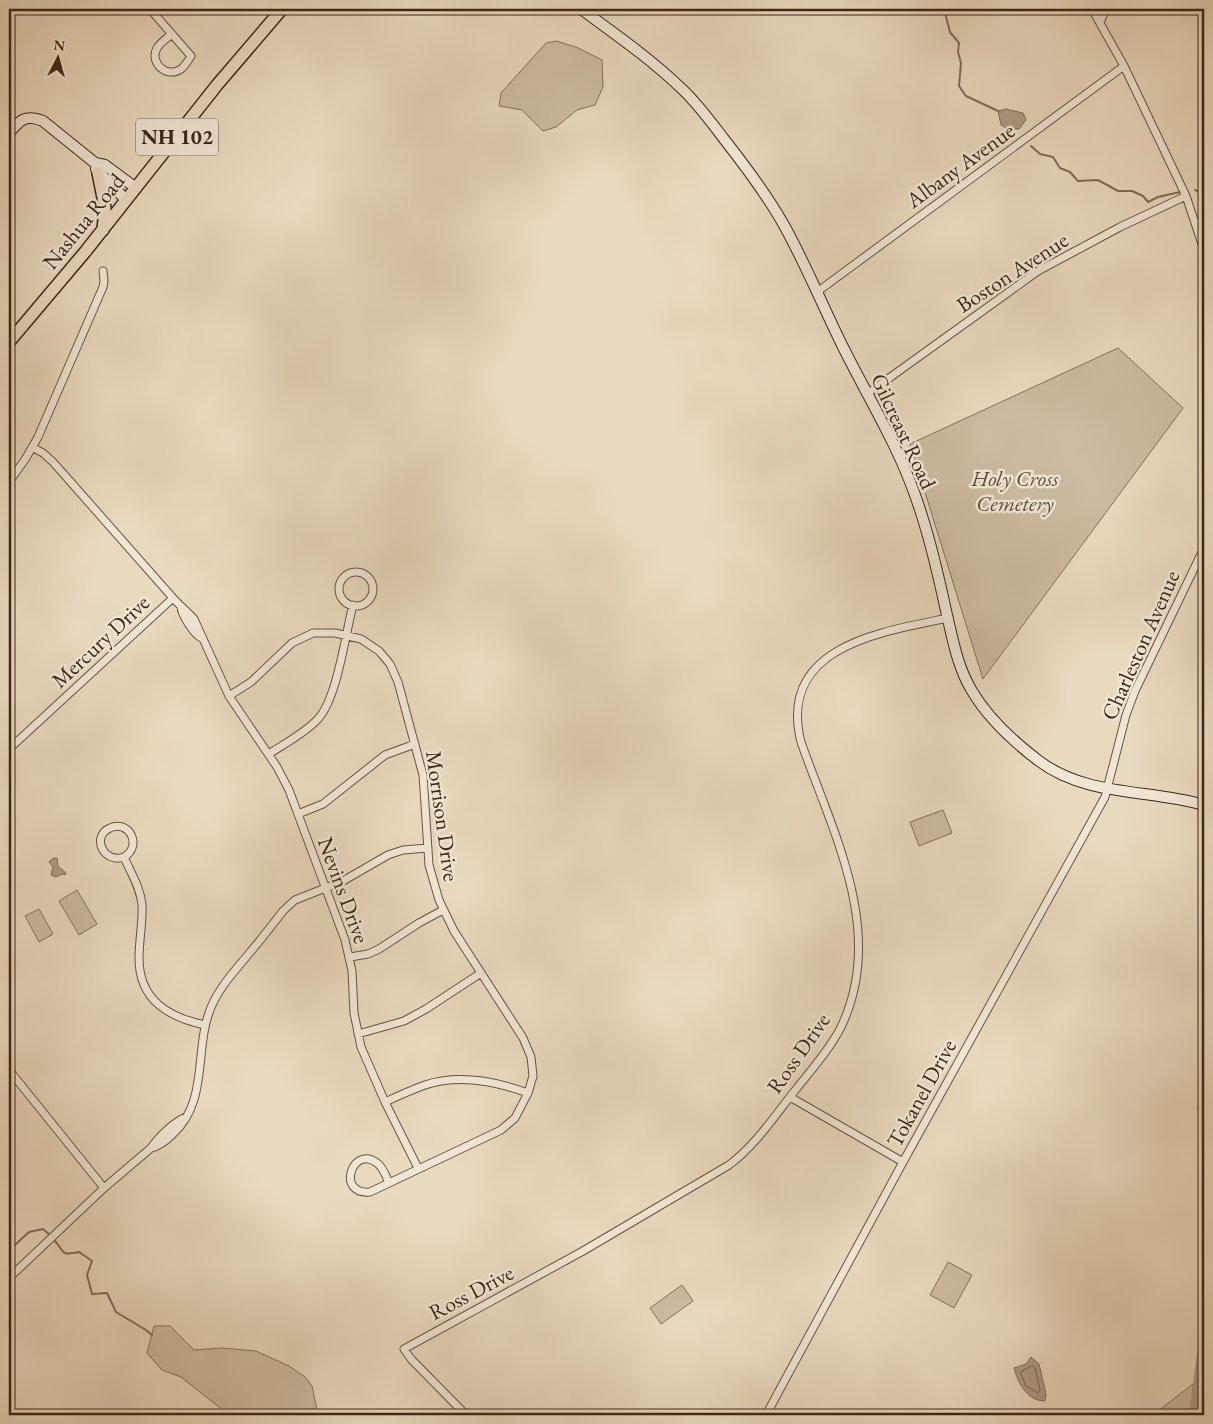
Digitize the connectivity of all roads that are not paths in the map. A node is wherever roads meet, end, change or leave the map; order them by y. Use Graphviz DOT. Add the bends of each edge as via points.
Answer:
graph roads {
  1 [pos="150,9"];
  2 [pos="282,9"];
  3 [pos="581,9"];
  4 [pos="1092,9"];
  5 [pos="1106,9"];
  6 [pos="1100,22"];
  7 [pos="172,34"];
  8 [pos="1124,66"];
  9 [pos="9,133"];
  10 [pos="96,168"];
  11 [pos="136,188"];
  12 [pos="1186,196"];
  13 [pos="126,200"];
  14 [pos="103,230"];
  15 [pos="1204,250"];
  16 [pos="103,271"];
  17 [pos="817,292"];
  18 [pos="9,342"];
  19 [pos="867,394"];
  20 [pos="32,447"];
  21 [pos="9,482"];
  22 [pos="1204,548"];
  23 [pos="174,598"];
  24 [pos="352,606"];
  25 [pos="948,618"];
  26 [pos="345,634"];
  27 [pos="229,696"];
  28 [pos="415,744"];
  29 [pos="9,749"];
  30 [pos="269,754"];
  31 [pos="1108,788"];
  32 [pos="1204,805"];
  33 [pos="298,814"];
  34 [pos="428,848"];
  35 [pos="124,858"];
  36 [pos="326,888"];
  37 [pos="443,910"];
  38 [pos="350,957"];
  39 [pos="481,973"];
  40 [pos="205,1025"];
  41 [pos="358,1034"];
  42 [pos="9,1070"];
  43 [pos="528,1093"];
  44 [pos="790,1096"];
  45 [pos="385,1102"];
  46 [pos="903,1162"];
  47 [pos="418,1168"];
  48 [pos="389,1183"];
  49 [pos="104,1188"];
  50 [pos="9,1278"];
  51 [pos="466,1415"];
  52 [pos="766,1415"];
  1 -- 7 [label="street"];
  2 -- 11 [label="main road, Nashua Road / NH 102"];
  3 -- 17 [label="street, Gilcreast Road" via="658,66 696,103 767,198"];
  4 -- 6 [label="street"];
  5 -- 6 [label="street"];
  6 -- 8 [label="street"];
  7 -- 7 [label="street" via="158,47 155,57 162,69 172,72 182,68 191,56"];
  8 -- 12 [label="street"];
  8 -- 17 [label="street, Albany Avenue"];
  9 -- 10 [label="street" via="27,117 43,121"];
  10 -- 11 [label="street" via="105,166"];
  10 -- 13 [label="street"];
  10 -- 14 [label="main road" via="106,208"];
  11 -- 13 [label="main road, Nashua Road / NH 102"];
  12 -- 15 [label="street"];
  12 -- 19 [label="street, Boston Avenue" via="1038,271"];
  13 -- 14 [label="main road, Nashua Road / NH 102"];
  14 -- 18 [label="main road, Nashua Road / NH 102"];
  16 -- 20 [label="street" via="103,287"];
  17 -- 19 [label="street, Gilcreast Road"];
  19 -- 25 [label="street, Gilcreast Road" via="915,496"];
  20 -- 21 [label="street"];
  20 -- 23 [label="street, Mercury Drive" via="50,459"];
  22 -- 31 [label="street, Charleston Avenue" via="1135,691"];
  23 -- 27 [label="street, Nevins Drive" via="194,619"];
  23 -- 29 [label="street, Mercury Drive"];
  24 -- 24 [label="street" via="366,603 372,594 370,581 359,573 346,576 340,588 342,598"];
  24 -- 26 [label="street"];
  25 -- 31 [label="street, Gilcreast Road" via="963,675 991,717 1034,757 1056,772 1086,784"];
  25 -- 44 [label="street, Ross Drive" via="880,633 849,644 821,663 802,690 797,707 797,725 844,861 853,893 859,944 856,978 841,1027"];
  26 -- 27 [label="street, Morrison Drive" via="322,632 304,636 251,682"];
  26 -- 28 [label="street, Morrison Drive" via="367,642 390,664"];
  26 -- 30 [label="street" via="327,705 316,722"];
  27 -- 30 [label="street, Nevins Drive"];
  28 -- 33 [label="street" via="384,755 323,804"];
  28 -- 34 [label="street, Morrison Drive" via="423,776"];
  30 -- 33 [label="street, Nevins Drive"];
  31 -- 32 [label="street, Gilcreast Road"];
  31 -- 46 [label="street, Tokanel Drive"];
  33 -- 36 [label="street, Nevins Drive"];
  34 -- 36 [label="street" via="395,852"];
  34 -- 37 [label="street, Morrison Drive" via="432,878"];
  35 -- 35 [label="street" via="110,858 101,847 103,833 112,827 122,827 132,836 132,850"];
  35 -- 40 [label="street" via="142,903 139,957 144,982 166,1011"];
  36 -- 38 [label="street, Nevins Drive"];
  36 -- 40 [label="street" via="295,900 283,910 220,992"];
  37 -- 38 [label="street" via="379,949"];
  37 -- 39 [label="street, Morrison Drive"];
  38 -- 41 [label="street, Nevins Drive"];
  39 -- 41 [label="street" via="404,1021"];
  39 -- 43 [label="street, Morrison Drive" via="528,1046 533,1071"];
  40 -- 49 [label="street" via="197,1092 184,1123 170,1138 151,1148"];
  41 -- 45 [label="street, Nevins Drive" via="364,1056"];
  42 -- 49 [label="street"];
  43 -- 45 [label="street" via="471,1080 446,1081 425,1085"];
  43 -- 47 [label="street, Morrison Drive" via="516,1118 501,1130"];
  44 -- 46 [label="street"];
  44 -- 51 [label="street, Ross Drive" via="742,1154 721,1170 583,1251 404,1349"];
  45 -- 47 [label="street, Nevins Drive"];
  46 -- 52 [label="street, Tokanel Drive"];
  47 -- 48 [label="street, Morrison Drive"];
  48 -- 48 [label="street, Morrison Drive" via="381,1167 373,1160 359,1161 350,1176 356,1189 363,1192 374,1191"];
  49 -- 50 [label="street"];
}
